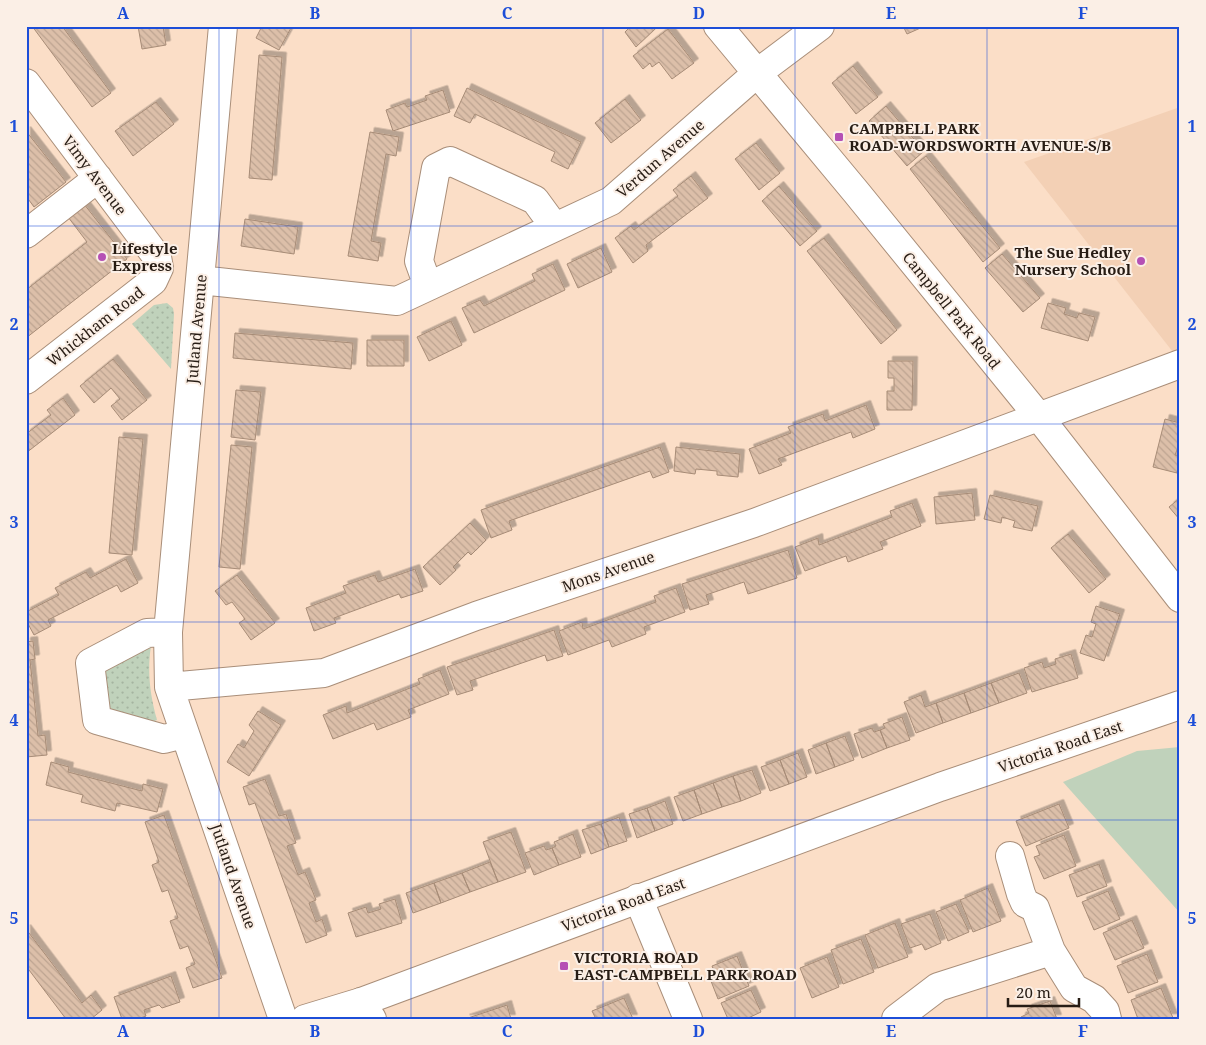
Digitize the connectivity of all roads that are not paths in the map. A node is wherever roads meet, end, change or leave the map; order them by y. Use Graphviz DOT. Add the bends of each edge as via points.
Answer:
graph roads {
  1 [pos="223,26"];
  2 [pos="718,26"];
  3 [pos="820,26"];
  4 [pos="756,74"];
  5 [pos="26,83"];
  6 [pos="98,178"];
  7 [pos="554,226"];
  8 [pos="26,234"];
  9 [pos="159,268"];
  10 [pos="200,277"];
  11 [pos="428,286"];
  12 [pos="1180,364"];
  13 [pos="26,380"];
  14 [pos="1039,417"];
  15 [pos="1180,598"];
  16 [pos="168,632"];
  17 [pos="169,687"];
  18 [pos="1180,705"];
  19 [pos="1180,724"];
  20 [pos="184,734"];
  21 [pos="940,787"];
  22 [pos="1010,856"];
  23 [pos="638,898"];
  24 [pos="1051,950"];
  25 [pos="366,1010"];
  26 [pos="283,1019"];
  27 [pos="305,1019"];
  28 [pos="688,1019"];
  29 [pos="896,1019"];
  30 [pos="1107,1019"];
  1 -- 10 [label="street, Jutland Avenue"];
  2 -- 4 [label="street, Campbell Park Road"];
  3 -- 4 [label="street, Verdun Avenue"];
  4 -- 7 [label="street, Verdun Avenue" via="611,201"];
  4 -- 14 [label="street, Campbell Park Road"];
  5 -- 6 [label="street, Vimy Avenue"];
  6 -- 8 [label="street"];
  6 -- 9 [label="street, Vimy Avenue" via="158,257"];
  7 -- 11 [label="street, Verdun Avenue"];
  7 -- 11 [label="street" via="535,200 450,161 436,168 419,261"];
  9 -- 10 [label="street, Verdun Avenue"];
  9 -- 13 [label="street, Whickham Road" via="153,282"];
  10 -- 11 [label="street, Verdun Avenue" via="397,300"];
  10 -- 16 [label="street, Jutland Avenue"];
  12 -- 14 [label="street, Mons Avenue"];
  14 -- 15 [label="street, Campbell Park Road"];
  14 -- 17 [label="street, Mons Avenue" via="754,522 476,616 324,673"];
  16 -- 17 [label="street, Jutland Avenue"];
  16 -- 20 [label="street" via="147,633 90,662 97,720 164,738"];
  17 -- 20 [label="street, Jutland Avenue"];
  18 -- 21 [label="street, Victoria Road East"];
  19 -- 21 [label="street, Victoria Road East"];
  20 -- 26 [label="street, Jutland Avenue"];
  21 -- 23 [label="street, Victoria Road East"];
  22 -- 24 [label="street" via="1021,894 1025,903 1035,908"];
  23 -- 25 [label="street, Victoria Road East"];
  23 -- 28 [label="street"];
  24 -- 29 [label="street" via="938,987"];
  24 -- 30 [label="street" via="1074,988 1094,999 1105,1011"];
  25 -- 27 [label="street, Victoria Road East"];
}
